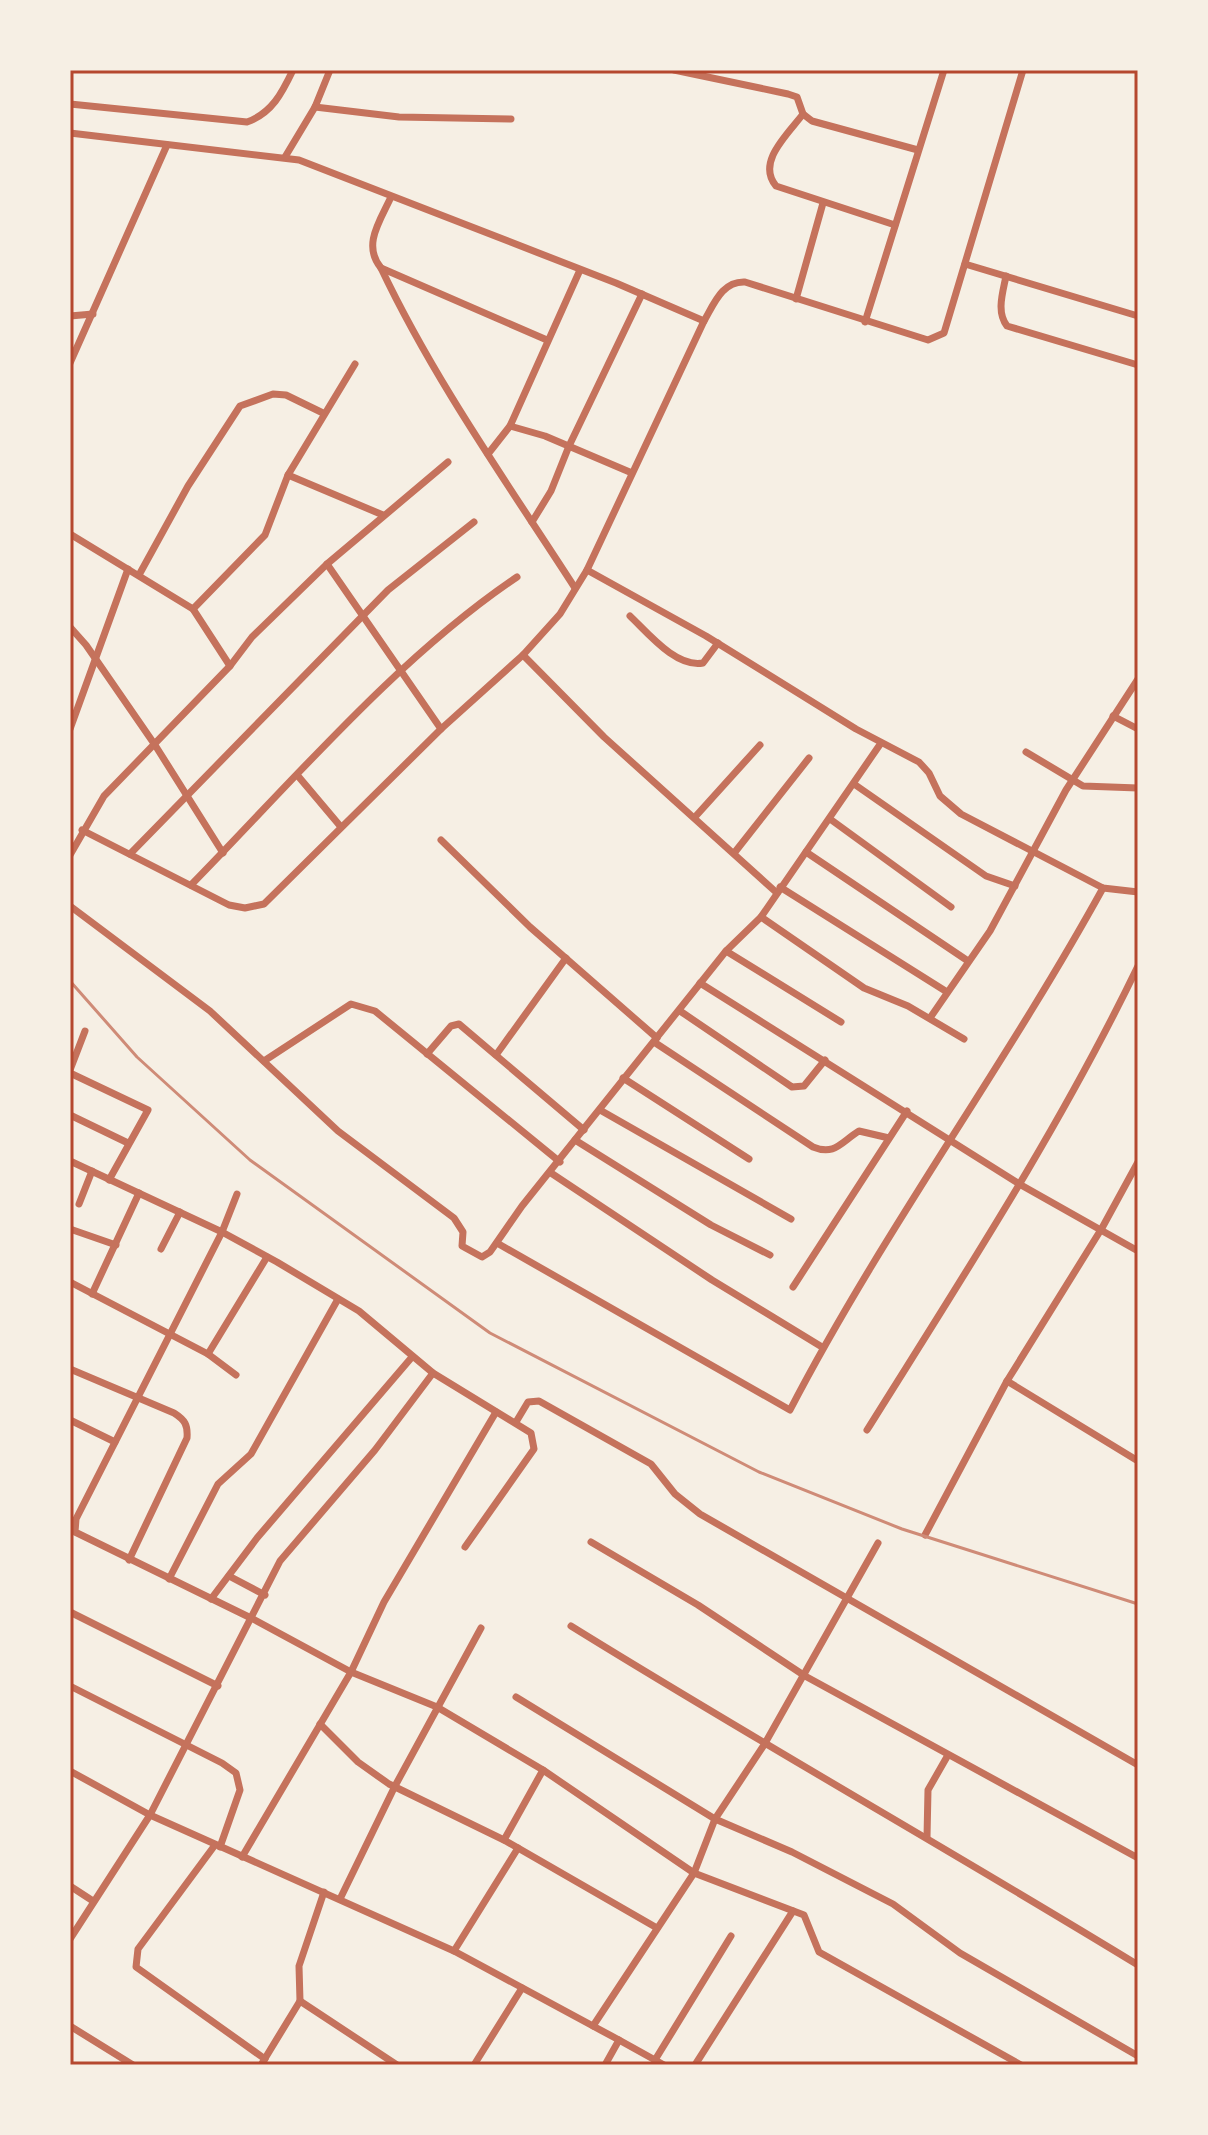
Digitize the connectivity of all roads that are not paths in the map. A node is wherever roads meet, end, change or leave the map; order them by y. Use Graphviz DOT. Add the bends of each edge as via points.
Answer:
graph roads {
  1 [pos="293,70"];
  2 [pos="330,70"];
  3 [pos="674,70"];
  4 [pos="944,70"];
  5 [pos="1023,70"];
  6 [pos="686,71"];
  7 [pos="70,104"];
  8 [pos="315,107"];
  9 [pos="803,114"];
  10 [pos="511,119"];
  11 [pos="70,134"];
  12 [pos="167,145"];
  13 [pos="918,150"];
  14 [pos="285,157"];
  15 [pos="391,197"];
  16 [pos="823,203"];
  17 [pos="895,225"];
  18 [pos="965,264"];
  19 [pos="381,268"];
  20 [pos="580,270"];
  21 [pos="1006,276"];
  22 [pos="642,294"];
  23 [pos="796,299"];
  24 [pos="93,314"];
  25 [pos="70,316"];
  26 [pos="1138,316"];
  27 [pos="704,321"];
  28 [pos="865,322"];
  29 [pos="547,340"];
  30 [pos="70,363"];
  31 [pos="355,364"];
  32 [pos="1138,365"];
  33 [pos="323,413"];
  34 [pos="510,426"];
  35 [pos="569,446"];
  36 [pos="488,454"];
  37 [pos="448,462"];
  38 [pos="632,473"];
  39 [pos="288,475"];
  40 [pos="383,515"];
  41 [pos="474,522"];
  42 [pos="532,522"];
  43 [pos="70,534"];
  44 [pos="327,564"];
  45 [pos="128,569"];
  46 [pos="587,570"];
  47 [pos="139,575"];
  48 [pos="517,577"];
  49 [pos="575,588"];
  50 [pos="193,609"];
  51 [pos="630,616"];
  52 [pos="362,618"];
  53 [pos="70,627"];
  54 [pos="718,643"];
  55 [pos="523,655"];
  56 [pos="95,657"];
  57 [pos="230,666"];
  58 [pos="399,673"];
  59 [pos="1138,679"];
  60 [pos="1113,716"];
  61 [pos="70,729"];
  62 [pos="441,729"];
  63 [pos="1138,729"];
  64 [pos="881,743"];
  65 [pos="155,745"];
  66 [pos="760,745"];
  67 [pos="1026,752"];
  68 [pos="809,758"];
  69 [pos="298,776"];
  70 [pos="1072,781"];
  71 [pos="854,784"];
  72 [pos="1138,788"];
  73 [pos="186,797"];
  74 [pos="695,817"];
  75 [pos="830,819"];
  76 [pos="341,827"];
  77 [pos="82,830"];
  78 [pos="441,840"];
  79 [pos="1034,850"];
  80 [pos="735,852"];
  81 [pos="806,852"];
  82 [pos="223,853"];
  83 [pos="130,854"];
  84 [pos="70,855"];
  85 [pos="191,885"];
  86 [pos="1015,886"];
  87 [pos="1103,888"];
  88 [pos="779,890"];
  89 [pos="1138,892"];
  90 [pos="70,906"];
  91 [pos="951,907"];
  92 [pos="761,917"];
  93 [pos="726,951"];
  94 [pos="566,958"];
  95 [pos="968,961"];
  96 [pos="1138,966"];
  97 [pos="700,983"];
  98 [pos="947,992"];
  99 [pos="680,1011"];
  100 [pos="930,1018"];
  101 [pos="841,1022"];
  102 [pos="85,1031"];
  103 [pos="964,1039"];
  104 [pos="656,1040"];
  105 [pos="427,1054"];
  106 [pos="496,1055"];
  107 [pos="825,1060"];
  108 [pos="264,1061"];
  109 [pos="70,1071"];
  110 [pos="623,1078"];
  111 [pos="600,1110"];
  112 [pos="907,1111"];
  113 [pos="70,1115"];
  114 [pos="584,1130"];
  115 [pos="889,1138"];
  116 [pos="575,1140"];
  117 [pos="953,1140"];
  118 [pos="128,1143"];
  119 [pos="749,1159"];
  120 [pos="70,1161"];
  121 [pos="560,1162"];
  122 [pos="1138,1162"];
  123 [pos="92,1171"];
  124 [pos="551,1173"];
  125 [pos="109,1180"];
  126 [pos="1021,1185"];
  127 [pos="139,1193"];
  128 [pos="237,1194"];
  129 [pos="79,1204"];
  130 [pos="180,1212"];
  131 [pos="791,1219"];
  132 [pos="1102,1228"];
  133 [pos="70,1229"];
  134 [pos="222,1232"];
  135 [pos="497,1243"];
  136 [pos="116,1245"];
  137 [pos="161,1249"];
  138 [pos="1138,1251"];
  139 [pos="770,1255"];
  140 [pos="267,1257"];
  141 [pos="70,1282"];
  142 [pos="793,1287"];
  143 [pos="92,1294"];
  144 [pos="338,1299"];
  145 [pos="171,1333"];
  146 [pos="822,1347"];
  147 [pos="208,1354"];
  148 [pos="412,1357"];
  149 [pos="70,1369"];
  150 [pos="433,1373"];
  151 [pos="236,1375"];
  152 [pos="1007,1381"];
  153 [pos="137,1398"];
  154 [pos="496,1412"];
  155 [pos="70,1420"];
  156 [pos="516,1422"];
  157 [pos="867,1430"];
  158 [pos="115,1442"];
  159 [pos="1138,1461"];
  160 [pos="925,1535"];
  161 [pos="591,1542"];
  162 [pos="878,1543"];
  163 [pos="465,1547"];
  164 [pos="129,1560"];
  165 [pos="229,1576"];
  166 [pos="169,1579"];
  167 [pos="265,1595"];
  168 [pos="849,1597"];
  169 [pos="211,1599"];
  170 [pos="70,1612"];
  171 [pos="253,1619"];
  172 [pos="571,1626"];
  173 [pos="481,1628"];
  174 [pos="351,1672"];
  175 [pos="805,1676"];
  176 [pos="70,1686"];
  177 [pos="218,1686"];
  178 [pos="516,1697"];
  179 [pos="437,1707"];
  180 [pos="320,1724"];
  181 [pos="186,1744"];
  182 [pos="764,1745"];
  183 [pos="948,1755"];
  184 [pos="1138,1765"];
  185 [pos="543,1770"];
  186 [pos="70,1771"];
  187 [pos="395,1786"];
  188 [pos="150,1815"];
  189 [pos="715,1819"];
  190 [pos="927,1837"];
  191 [pos="504,1840"];
  192 [pos="217,1846"];
  193 [pos="518,1848"];
  194 [pos="242,1857"];
  195 [pos="1138,1858"];
  196 [pos="694,1873"];
  197 [pos="70,1886"];
  198 [pos="324,1892"];
  199 [pos="340,1899"];
  200 [pos="93,1901"];
  201 [pos="793,1911"];
  202 [pos="657,1928"];
  203 [pos="731,1936"];
  204 [pos="70,1939"];
  205 [pos="454,1951"];
  206 [pos="1138,1965"];
  207 [pos="522,1988"];
  208 [pos="300,2001"];
  209 [pos="70,2026"];
  210 [pos="593,2026"];
  211 [pos="619,2040"];
  212 [pos="1138,2056"];
  213 [pos="655,2060"];
  214 [pos="263,2062"];
  215 [pos="133,2065"];
  216 [pos="397,2065"];
  217 [pos="474,2065"];
  218 [pos="605,2065"];
  219 [pos="664,2065"];
  220 [pos="695,2065"];
  221 [pos="1021,2065"];
  1 -- 7 [label="street" via="276,103 247,122"];
  2 -- 8 [label="street"];
  3 -- 6 [label="street"];
  4 -- 13 [label="street"];
  5 -- 18 [label="street"];
  6 -- 9 [label="street" via="797,97"];
  8 -- 10 [label="street" via="399,117"];
  8 -- 14 [label="street"];
  9 -- 13 [label="street"];
  9 -- 16 [label="street" via="772,156 767,173 776,186"];
  11 -- 12 [label="street"];
  12 -- 14 [label="street"];
  12 -- 24 [label="street"];
  13 -- 17 [label="street"];
  14 -- 15 [label="street"];
  15 -- 19 [label="street" via="372,241"];
  15 -- 20 [label="street"];
  16 -- 17 [label="street"];
  16 -- 23 [label="street"];
  17 -- 28 [label="street"];
  18 -- 21 [label="street"];
  18 -- 28 [label="street" via="948,324 934,341"];
  19 -- 29 [label="street"];
  19 -- 36 [label="street" via="401,311"];
  20 -- 22 [label="street"];
  20 -- 29 [label="street"];
  21 -- 26 [label="street"];
  21 -- 32 [label="street" via="1001,307 1007,326"];
  22 -- 27 [label="street"];
  22 -- 35 [label="street"];
  23 -- 27 [label="street" via="737,281 723,289"];
  23 -- 28 [label="street"];
  24 -- 25 [label="street"];
  24 -- 30 [label="street"];
  27 -- 38 [label="street"];
  29 -- 34 [label="street"];
  31 -- 33 [label="street"];
  33 -- 39 [label="street"];
  33 -- 47 [label="street" via="295,398 273,394 240,406"];
  34 -- 35 [label="street"];
  34 -- 36 [label="street"];
  35 -- 38 [label="street"];
  35 -- 42 [label="street"];
  36 -- 42 [label="street"];
  37 -- 40 [label="street"];
  38 -- 46 [label="street"];
  39 -- 40 [label="street"];
  39 -- 50 [label="street" via="265,535"];
  40 -- 44 [label="street"];
  41 -- 52 [label="street" via="403,576"];
  42 -- 49 [label="street"];
  43 -- 45 [label="street"];
  44 -- 52 [label="street"];
  44 -- 57 [label="street" via="252,637"];
  45 -- 47 [label="street"];
  45 -- 56 [label="street"];
  46 -- 49 [label="street"];
  46 -- 54 [label="street"];
  47 -- 50 [label="street"];
  48 -- 58 [label="street"];
  49 -- 55 [label="street" via="560,614"];
  50 -- 57 [label="street"];
  51 -- 54 [label="street" via="689,663 703,663"];
  52 -- 58 [label="street"];
  52 -- 73 [label="street"];
  53 -- 56 [label="street"];
  54 -- 64 [label="street"];
  55 -- 62 [label="street"];
  55 -- 74 [label="street" via="604,737"];
  56 -- 61 [label="street"];
  56 -- 65 [label="street"];
  57 -- 65 [label="street"];
  58 -- 62 [label="street"];
  58 -- 69 [label="street"];
  59 -- 60 [label="street"];
  60 -- 63 [label="street"];
  60 -- 70 [label="street"];
  62 -- 76 [label="street"];
  64 -- 71 [label="street"];
  64 -- 79 [label="street" via="919,762 940,796 961,814"];
  65 -- 73 [label="street"];
  65 -- 77 [label="street" via="104,796"];
  66 -- 74 [label="street"];
  67 -- 70 [label="street"];
  68 -- 80 [label="street"];
  69 -- 76 [label="street"];
  69 -- 82 [label="street"];
  70 -- 72 [label="street" via="1094,789"];
  70 -- 79 [label="street"];
  71 -- 75 [label="street"];
  71 -- 86 [label="street" via="986,876"];
  73 -- 82 [label="street"];
  73 -- 83 [label="street"];
  74 -- 80 [label="street"];
  75 -- 81 [label="street"];
  75 -- 91 [label="street"];
  76 -- 85 [label="street" via="264,904 237,907"];
  77 -- 83 [label="street"];
  77 -- 84 [label="street"];
  78 -- 94 [label="street"];
  79 -- 86 [label="street"];
  79 -- 87 [label="street"];
  80 -- 88 [label="street"];
  81 -- 88 [label="street"];
  81 -- 95 [label="street"];
  82 -- 85 [label="street"];
  83 -- 85 [label="street"];
  86 -- 95 [label="street"];
  87 -- 89 [label="street"];
  87 -- 117 [label="street"];
  88 -- 92 [label="street"];
  88 -- 98 [label="street"];
  90 -- 108 [label="street" via="210,1011"];
  92 -- 93 [label="street"];
  92 -- 100 [label="street" via="864,988"];
  93 -- 97 [label="street"];
  93 -- 101 [label="street"];
  94 -- 104 [label="street"];
  94 -- 106 [label="street"];
  95 -- 98 [label="street"];
  96 -- 126 [label="street" via="1109,1030"];
  97 -- 99 [label="street"];
  97 -- 107 [label="street"];
  98 -- 100 [label="street"];
  99 -- 104 [label="street"];
  99 -- 107 [label="street" via="792,1087 804,1086"];
  100 -- 103 [label="street"];
  102 -- 109 [label="street"];
  104 -- 110 [label="street"];
  104 -- 115 [label="street" via="813,1147 834,1150 859,1131"];
  105 -- 106 [label="street" via="455,1024"];
  105 -- 108 [label="street" via="375,1011 351,1004"];
  105 -- 121 [label="street"];
  106 -- 114 [label="street"];
  107 -- 112 [label="street"];
  108 -- 135 [label="street" via="338,1131 460,1223 465,1249 482,1257"];
  109 -- 118 [label="street" via="148,1110"];
  110 -- 111 [label="street"];
  110 -- 119 [label="street"];
  111 -- 114 [label="street"];
  111 -- 131 [label="street"];
  112 -- 115 [label="street"];
  112 -- 117 [label="street"];
  113 -- 118 [label="street"];
  114 -- 116 [label="street"];
  115 -- 142 [label="street"];
  116 -- 121 [label="street"];
  116 -- 139 [label="street" via="711,1225"];
  117 -- 126 [label="street"];
  117 -- 146 [label="street"];
  118 -- 125 [label="street"];
  120 -- 123 [label="street"];
  121 -- 124 [label="street"];
  122 -- 132 [label="street"];
  123 -- 125 [label="street"];
  123 -- 129 [label="street"];
  124 -- 135 [label="street"];
  124 -- 146 [label="street"];
  125 -- 127 [label="street"];
  126 -- 132 [label="street"];
  126 -- 157 [label="street"];
  127 -- 130 [label="street"];
  127 -- 136 [label="street"];
  128 -- 134 [label="street"];
  130 -- 134 [label="street"];
  130 -- 137 [label="street"];
  132 -- 138 [label="street"];
  132 -- 152 [label="street"];
  133 -- 136 [label="street"];
  134 -- 140 [label="street"];
  134 -- 145 [label="street"];
  135 -- 146 [label="street" via="790,1410"];
  136 -- 143 [label="street"];
  140 -- 144 [label="street"];
  140 -- 147 [label="street"];
  141 -- 143 [label="street"];
  143 -- 145 [label="street"];
  144 -- 148 [label="street"];
  144 -- 166 [label="street" via="251,1454 218,1484"];
  145 -- 147 [label="street"];
  145 -- 153 [label="street"];
  147 -- 151 [label="street"];
  148 -- 150 [label="street"];
  148 -- 165 [label="street"];
  149 -- 153 [label="street"];
  150 -- 154 [label="street"];
  150 -- 167 [label="street" via="375,1450 291,1545"];
  152 -- 159 [label="street"];
  152 -- 160 [label="street"];
  153 -- 158 [label="street"];
  153 -- 164 [label="street" via="174,1413 188,1429"];
  154 -- 156 [label="street"];
  154 -- 174 [label="street" via="384,1602"];
  155 -- 158 [label="street"];
  156 -- 163 [label="street" via="535,1437 534,1449"];
  156 -- 168 [label="street" via="528,1402 539,1401 651,1464 700,1514"];
  158 -- 164 [label="street" via="76,1519 75,1532"];
  161 -- 175 [label="street"];
  162 -- 168 [label="street"];
  164 -- 166 [label="street"];
  165 -- 167 [label="street"];
  165 -- 169 [label="street"];
  166 -- 169 [label="street"];
  167 -- 171 [label="street"];
  168 -- 175 [label="street"];
  168 -- 184 [label="street"];
  169 -- 171 [label="street"];
  170 -- 177 [label="street"];
  171 -- 174 [label="street"];
  171 -- 177 [label="street"];
  172 -- 182 [label="street"];
  173 -- 179 [label="street"];
  174 -- 179 [label="street"];
  174 -- 180 [label="street"];
  175 -- 182 [label="street"];
  175 -- 183 [label="street"];
  176 -- 181 [label="street"];
  177 -- 181 [label="street"];
  178 -- 189 [label="street"];
  179 -- 185 [label="street"];
  179 -- 187 [label="street"];
  180 -- 187 [label="street" via="358,1762"];
  180 -- 194 [label="street"];
  181 -- 188 [label="street"];
  181 -- 192 [label="street" via="240,1779"];
  182 -- 189 [label="street"];
  182 -- 190 [label="street"];
  183 -- 190 [label="street" via="928,1790"];
  183 -- 195 [label="street"];
  185 -- 191 [label="street"];
  185 -- 196 [label="street"];
  186 -- 188 [label="street"];
  187 -- 191 [label="street"];
  187 -- 199 [label="street"];
  188 -- 192 [label="street"];
  188 -- 200 [label="street"];
  189 -- 196 [label="street"];
  189 -- 212 [label="street" via="893,1904 985,1969"];
  190 -- 206 [label="street"];
  191 -- 193 [label="street"];
  192 -- 194 [label="street"];
  192 -- 214 [label="street" via="138,1949 136,1967"];
  193 -- 202 [label="street"];
  193 -- 205 [label="street"];
  194 -- 198 [label="street"];
  196 -- 201 [label="street"];
  196 -- 202 [label="street"];
  197 -- 200 [label="street"];
  198 -- 199 [label="street"];
  198 -- 208 [label="street" via="299,1966"];
  199 -- 205 [label="street"];
  200 -- 204 [label="street"];
  201 -- 220 [label="street"];
  201 -- 221 [label="street" via="804,1915 819,1952"];
  202 -- 210 [label="street"];
  203 -- 213 [label="street"];
  205 -- 207 [label="street"];
  207 -- 210 [label="street"];
  207 -- 217 [label="street"];
  208 -- 214 [label="street"];
  208 -- 216 [label="street"];
  209 -- 215 [label="street"];
  210 -- 211 [label="street"];
  211 -- 213 [label="street"];
  211 -- 218 [label="street"];
  213 -- 219 [label="street"];
}
